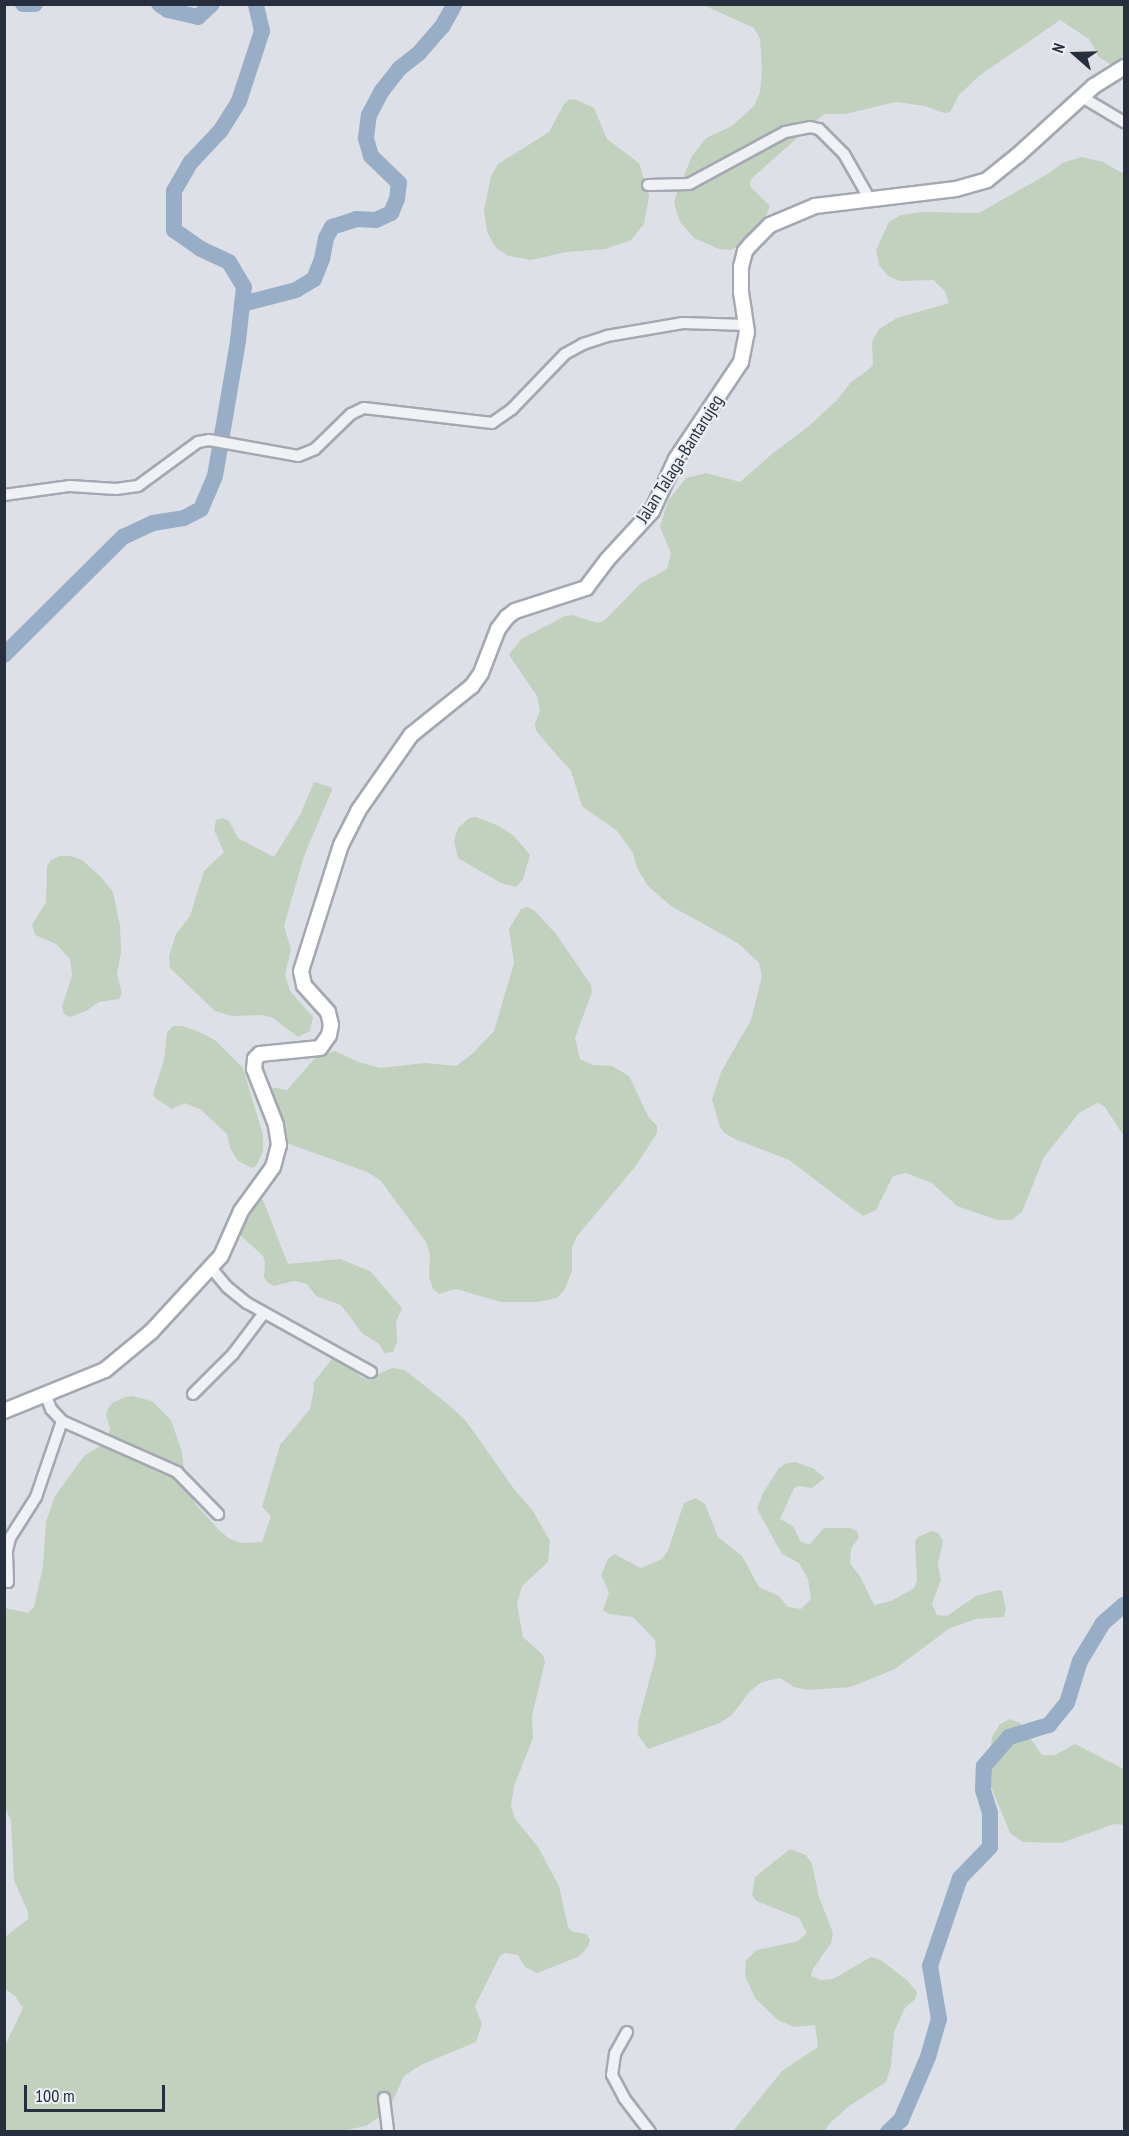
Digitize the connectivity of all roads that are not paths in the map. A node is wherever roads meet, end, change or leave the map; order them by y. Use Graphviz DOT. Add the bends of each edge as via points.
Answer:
graph roads {
  1 [pos="1125,68"];
  2 [pos="1082,97"];
  3 [pos="1125,122"];
  4 [pos="648,186"];
  5 [pos="869,198"];
  6 [pos="746,325"];
  7 [pos="4,495"];
  8 [pos="212,1269"];
  9 [pos="264,1313"];
  10 [pos="371,1372"];
  11 [pos="193,1394"];
  12 [pos="46,1396"];
  13 [pos="4,1411"];
  14 [pos="62,1421"];
  15 [pos="218,1514"];
  16 [pos="8,1582"];
  17 [pos="627,2032"];
  18 [pos="384,2098"];
  19 [pos="388,2132"];
  20 [pos="650,2132"];
  1 -- 2 [label="main road, Jalan Talaga-Bantarujeg"];
  2 -- 3 [label="street"];
  2 -- 5 [label="main road, Jalan Talaga-Bantarujeg" via="987,180 956,189"];
  4 -- 5 [label="street" via="689,184 785,132 810,127 819,129 844,154"];
  5 -- 6 [label="main road, Jalan Talaga-Bantarujeg" via="815,206 770,225 761,233 745,251 741,267"];
  6 -- 7 [label="street" via="683,323 607,336 565,354 512,409 492,423 364,408 351,414 315,449 290,456 209,440 191,446 138,486 69,486"];
  6 -- 8 [label="main road, Jalan Talaga-Bantarujeg" via="746,348 741,362 676,459 652,511 586,588 507,617 498,628 472,686 411,735 358,812 341,845 301,971 304,985 328,1012 329,1035 320,1048 263,1053 255,1059 253,1067 276,1125 279,1146 273,1167 241,1211"];
  8 -- 9 [label="street" via="227,1287"];
  8 -- 12 [label="main road, Jalan Talaga-Bantarujeg" via="151,1332 112,1365"];
  9 -- 10 [label="street"];
  9 -- 11 [label="street" via="233,1354"];
  12 -- 13 [label="main road, Jalan Talaga-Bantarujeg"];
  12 -- 14 [label="street"];
  14 -- 15 [label="street" via="177,1472"];
  14 -- 16 [label="street" via="36,1497 10,1538"];
  17 -- 20 [label="street" via="615,2054 612,2075"];
  18 -- 19 [label="street"];
}
